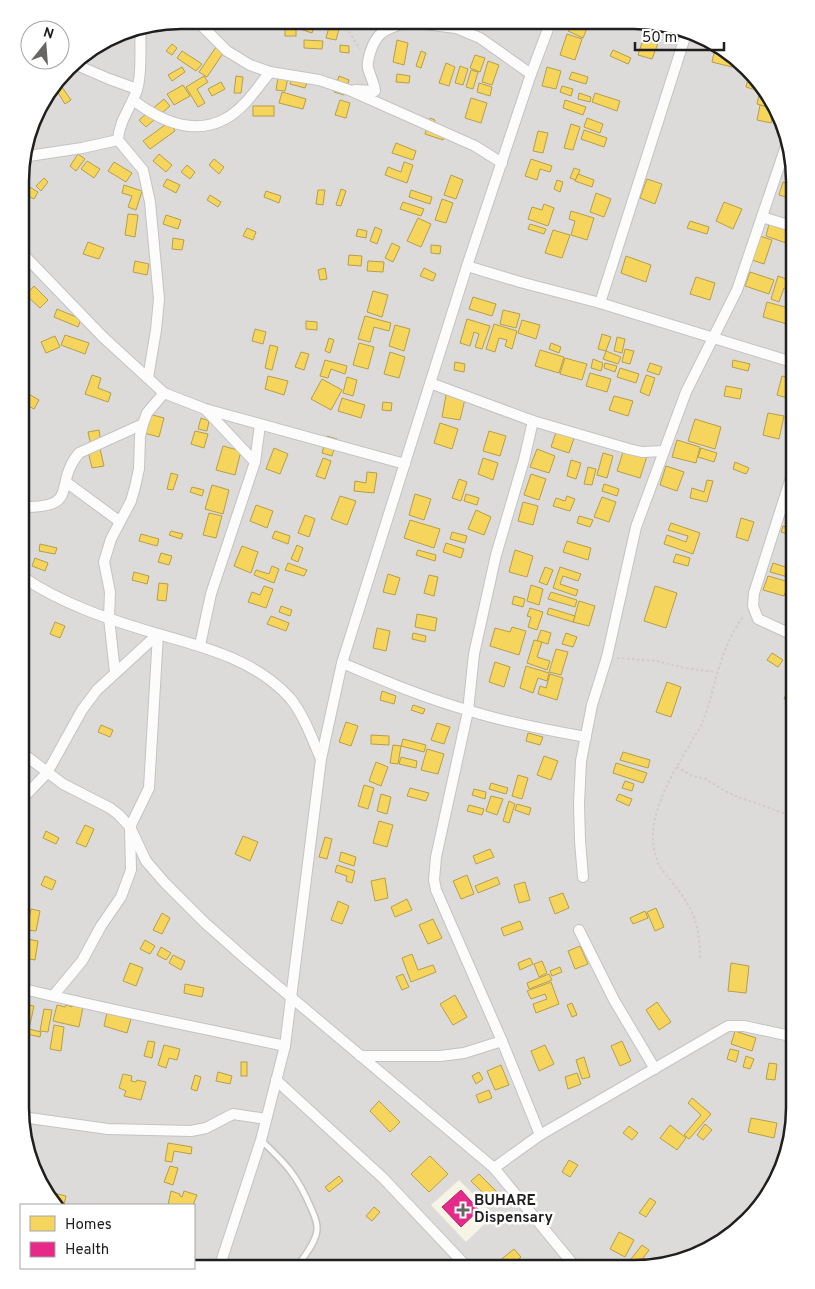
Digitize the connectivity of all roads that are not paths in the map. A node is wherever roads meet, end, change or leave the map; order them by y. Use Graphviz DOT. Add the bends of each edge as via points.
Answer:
graph roads {
  1 [pos="205,29"];
  2 [pos="388,29"];
  3 [pos="458,29"];
  4 [pos="548,29"];
  5 [pos="141,34"];
  6 [pos="685,37"];
  7 [pos="80,66"];
  8 [pos="270,72"];
  9 [pos="532,74"];
  10 [pos="137,89"];
  11 [pos="349,90"];
  12 [pos="133,100"];
  13 [pos="118,140"];
  14 [pos="784,155"];
  15 [pos="31,156"];
  16 [pos="502,163"];
  17 [pos="762,218"];
  18 [pos="786,225"];
  19 [pos="29,262"];
  20 [pos="467,266"];
  21 [pos="600,303"];
  22 [pos="712,338"];
  23 [pos="786,360"];
  24 [pos="148,378"];
  25 [pos="430,383"];
  26 [pos="164,393"];
  27 [pos="205,409"];
  28 [pos="533,421"];
  29 [pos="143,424"];
  30 [pos="260,425"];
  31 [pos="664,451"];
  32 [pos="254,462"];
  33 [pos="404,464"];
  34 [pos="66,482"];
  35 [pos="786,507"];
  36 [pos="29,508"];
  37 [pos="119,521"];
  38 [pos="29,582"];
  39 [pos="109,618"];
  40 [pos="786,632"];
  41 [pos="158,634"];
  42 [pos="200,645"];
  43 [pos="342,663"];
  44 [pos="115,672"];
  45 [pos="468,711"];
  46 [pos="586,736"];
  47 [pos="29,759"];
  48 [pos="321,759"];
  49 [pos="47,772"];
  50 [pos="29,791"];
  51 [pos="130,827"];
  52 [pos="583,877"];
  53 [pos="579,930"];
  54 [pos="29,990"];
  55 [pos="53,996"];
  56 [pos="292,998"];
  57 [pos="786,1035"];
  58 [pos="502,1041"];
  59 [pos="285,1046"];
  60 [pos="360,1056"];
  61 [pos="655,1069"];
  62 [pos="276,1080"];
  63 [pos="29,1118"];
  64 [pos="266,1119"];
  65 [pos="540,1135"];
  66 [pos="261,1140"];
  67 [pos="494,1168"];
  68 [pos="222,1260"];
  69 [pos="302,1260"];
  70 [pos="461,1260"];
  71 [pos="570,1260"];
  1 -- 8 [label="street" via="227,51"];
  2 -- 11 [label="street" via="378,35 367,63 374,91"];
  3 -- 9 [label="street" via="480,38"];
  4 -- 9 [label="street"];
  5 -- 10 [label="street"];
  6 -- 21 [label="street"];
  7 -- 10 [label="street"];
  8 -- 11 [label="street" via="319,80"];
  8 -- 12 [label="street" via="244,104 225,119 206,126 184,126 164,120"];
  9 -- 16 [label="street"];
  10 -- 12 [label="street"];
  11 -- 16 [label="street" via="475,146"];
  12 -- 13 [label="street" via="118,131"];
  13 -- 15 [label="street"];
  13 -- 24 [label="street" via="143,170 150,202 159,299"];
  14 -- 17 [label="street"];
  16 -- 20 [label="street"];
  17 -- 18 [label="street"];
  17 -- 22 [label="street" via="737,290"];
  19 -- 24 [label="street"];
  20 -- 21 [label="street"];
  20 -- 25 [label="street"];
  21 -- 22 [label="street"];
  22 -- 23 [label="street"];
  22 -- 31 [label="street" via="686,392"];
  24 -- 26 [label="street"];
  25 -- 28 [label="street"];
  25 -- 33 [label="street"];
  26 -- 27 [label="street"];
  26 -- 29 [label="street" via="147,413"];
  27 -- 30 [label="street"];
  27 -- 32 [label="street"];
  28 -- 31 [label="street" via="642,452"];
  28 -- 45 [label="street" via="496,555 474,654"];
  29 -- 34 [label="street" via="78,452"];
  29 -- 37 [label="street" via="135,487"];
  30 -- 32 [label="street"];
  30 -- 33 [label="street"];
  31 -- 46 [label="street" via="636,527"];
  32 -- 42 [label="street" via="211,594"];
  33 -- 43 [label="street"];
  34 -- 36 [label="street" via="56,503"];
  34 -- 37 [label="street"];
  35 -- 40 [label="street" via="754,593 753,606 758,619"];
  37 -- 39 [label="street" via="104,562 110,592"];
  38 -- 39 [label="street" via="70,603"];
  39 -- 41 [label="street"];
  39 -- 44 [label="street"];
  41 -- 42 [label="street"];
  41 -- 44 [label="street"];
  41 -- 51 [label="street" via="149,788"];
  42 -- 48 [label="street" via="252,668 274,683 301,716"];
  43 -- 45 [label="street"];
  43 -- 48 [label="street"];
  44 -- 49 [label="street" via="82,710"];
  45 -- 46 [label="street"];
  45 -- 58 [label="street" via="436,857 434,880 443,908"];
  46 -- 52 [label="street" via="579,804"];
  47 -- 49 [label="street"];
  48 -- 56 [label="street"];
  49 -- 50 [label="street"];
  49 -- 51 [label="street" via="75,791 110,808"];
  51 -- 55 [label="street" via="131,870 126,887 82,961"];
  51 -- 56 [label="street" via="146,861 165,883"];
  53 -- 61 [label="street" via="614,1000"];
  54 -- 55 [label="street"];
  55 -- 59 [label="street"];
  56 -- 59 [label="street"];
  56 -- 60 [label="street"];
  57 -- 61 [label="street" via="728,1026"];
  58 -- 60 [label="street" via="464,1053 440,1056"];
  58 -- 65 [label="street"];
  59 -- 62 [label="street"];
  60 -- 67 [label="street"];
  61 -- 65 [label="street"];
  62 -- 64 [label="street"];
  62 -- 70 [label="street" via="383,1178"];
  63 -- 64 [label="street" via="108,1129 191,1131 206,1128 233,1114"];
  64 -- 66 [label="street"];
  65 -- 67 [label="street"];
  66 -- 68 [label="street"];
  66 -- 69 [label="lane" via="293,1172 317,1224 315,1239"];
  67 -- 71 [label="street"];
}
